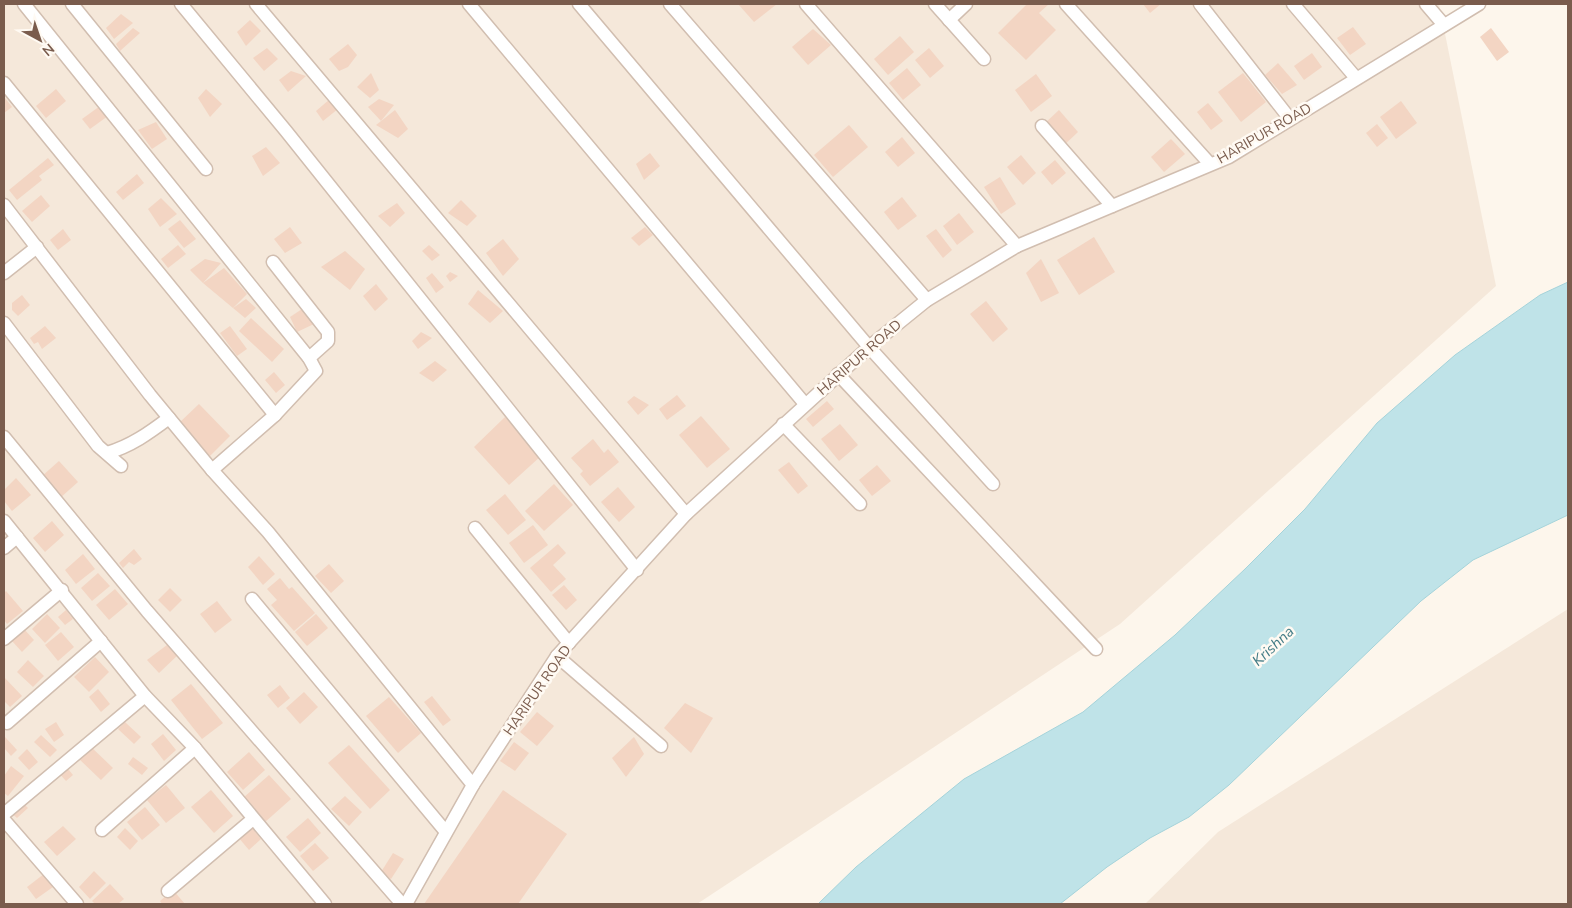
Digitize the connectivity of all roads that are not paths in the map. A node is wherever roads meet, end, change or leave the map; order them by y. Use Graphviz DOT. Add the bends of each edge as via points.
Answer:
graph roads {
  1 [pos="24,4"];
  2 [pos="72,4"];
  3 [pos="181,4"];
  4 [pos="256,4"];
  5 [pos="469,4"];
  6 [pos="578,4"];
  7 [pos="670,4"];
  8 [pos="806,4"];
  9 [pos="935,4"];
  10 [pos="966,4"];
  11 [pos="1066,4"];
  12 [pos="1200,4"];
  13 [pos="1292,4"];
  14 [pos="1426,4"];
  15 [pos="1479,4"];
  16 [pos="949,20"];
  17 [pos="1444,25"];
  18 [pos="984,59"];
  19 [pos="1356,78"];
  20 [pos="4,83"];
  21 [pos="1290,119"];
  22 [pos="1042,126"];
  23 [pos="1210,164"];
  24 [pos="206,169"];
  25 [pos="4,206"];
  26 [pos="1112,206"];
  27 [pos="1017,246"];
  28 [pos="37,248"];
  29 [pos="272,262"];
  30 [pos="4,273"];
  31 [pos="927,300"];
  32 [pos="4,323"];
  33 [pos="869,347"];
  34 [pos="308,358"];
  35 [pos="838,374"];
  36 [pos="805,404"];
  37 [pos="275,415"];
  38 [pos="169,418"];
  39 [pos="783,424"];
  40 [pos="4,437"];
  41 [pos="107,453"];
  42 [pos="121,466"];
  43 [pos="212,470"];
  44 [pos="993,484"];
  45 [pos="860,504"];
  46 [pos="686,514"];
  47 [pos="4,520"];
  48 [pos="475,528"];
  49 [pos="17,537"];
  50 [pos="4,548"];
  51 [pos="637,570"];
  52 [pos="62,590"];
  53 [pos="252,599"];
  54 [pos="4,639"];
  55 [pos="101,641"];
  56 [pos="569,643"];
  57 [pos="1096,648"];
  58 [pos="557,656"];
  59 [pos="145,696"];
  60 [pos="7,723"];
  61 [pos="661,746"];
  62 [pos="195,748"];
  63 [pos="473,785"];
  64 [pos="4,814"];
  65 [pos="4,820"];
  66 [pos="253,820"];
  67 [pos="102,830"];
  68 [pos="446,832"];
  69 [pos="168,891"];
  70 [pos="77,904"];
  71 [pos="325,904"];
  72 [pos="404,904"];
  1 -- 34 [label="street"];
  2 -- 24 [label="street"];
  3 -- 51 [label="street" via="293,139"];
  4 -- 46 [label="street"];
  5 -- 36 [label="street"];
  6 -- 33 [label="street"];
  7 -- 31 [label="street"];
  8 -- 27 [label="street"];
  9 -- 16 [label="street"];
  10 -- 16 [label="street"];
  11 -- 23 [label="street"];
  12 -- 21 [label="street"];
  13 -- 19 [label="street"];
  14 -- 17 [label="street"];
  15 -- 17 [label="street, HARIPUR ROAD"];
  16 -- 18 [label="street"];
  17 -- 19 [label="street, HARIPUR ROAD"];
  19 -- 21 [label="street, HARIPUR ROAD"];
  20 -- 37 [label="street"];
  21 -- 23 [label="street, HARIPUR ROAD" via="1229,157"];
  22 -- 26 [label="street"];
  23 -- 26 [label="street, HARIPUR ROAD"];
  25 -- 28 [label="street"];
  26 -- 27 [label="street, HARIPUR ROAD"];
  27 -- 31 [label="street, HARIPUR ROAD"];
  28 -- 30 [label="street"];
  28 -- 38 [label="street"];
  29 -- 34 [label="street" via="328,332 328,341"];
  31 -- 33 [label="street, HARIPUR ROAD"];
  32 -- 41 [label="street" via="98,446"];
  33 -- 35 [label="street, HARIPUR ROAD"];
  33 -- 44 [label="street"];
  34 -- 37 [label="street" via="316,371"];
  35 -- 36 [label="street, HARIPUR ROAD"];
  35 -- 57 [label="street"];
  36 -- 39 [label="street, HARIPUR ROAD"];
  37 -- 43 [label="street"];
  38 -- 41 [label="street" via="149,434"];
  38 -- 43 [label="street"];
  39 -- 45 [label="street"];
  39 -- 46 [label="street, HARIPUR ROAD"];
  40 -- 72 [label="street" via="147,611"];
  41 -- 42 [label="street"];
  43 -- 63 [label="street" via="268,532"];
  46 -- 51 [label="street, HARIPUR ROAD"];
  47 -- 49 [label="street"];
  48 -- 56 [label="street"];
  49 -- 50 [label="street"];
  49 -- 52 [label="street"];
  51 -- 56 [label="street, HARIPUR ROAD"];
  52 -- 54 [label="street"];
  52 -- 55 [label="street"];
  53 -- 68 [label="street"];
  55 -- 59 [label="street"];
  55 -- 60 [label="street"];
  56 -- 58 [label="street, HARIPUR ROAD"];
  58 -- 61 [label="street"];
  58 -- 63 [label="street, HARIPUR ROAD"];
  59 -- 62 [label="street"];
  59 -- 64 [label="street"];
  62 -- 66 [label="street"];
  62 -- 67 [label="street"];
  63 -- 68 [label="street, HARIPUR ROAD"];
  65 -- 70 [label="street"];
  66 -- 69 [label="street"];
  66 -- 71 [label="street"];
  68 -- 72 [label="street, HARIPUR ROAD"];
}
